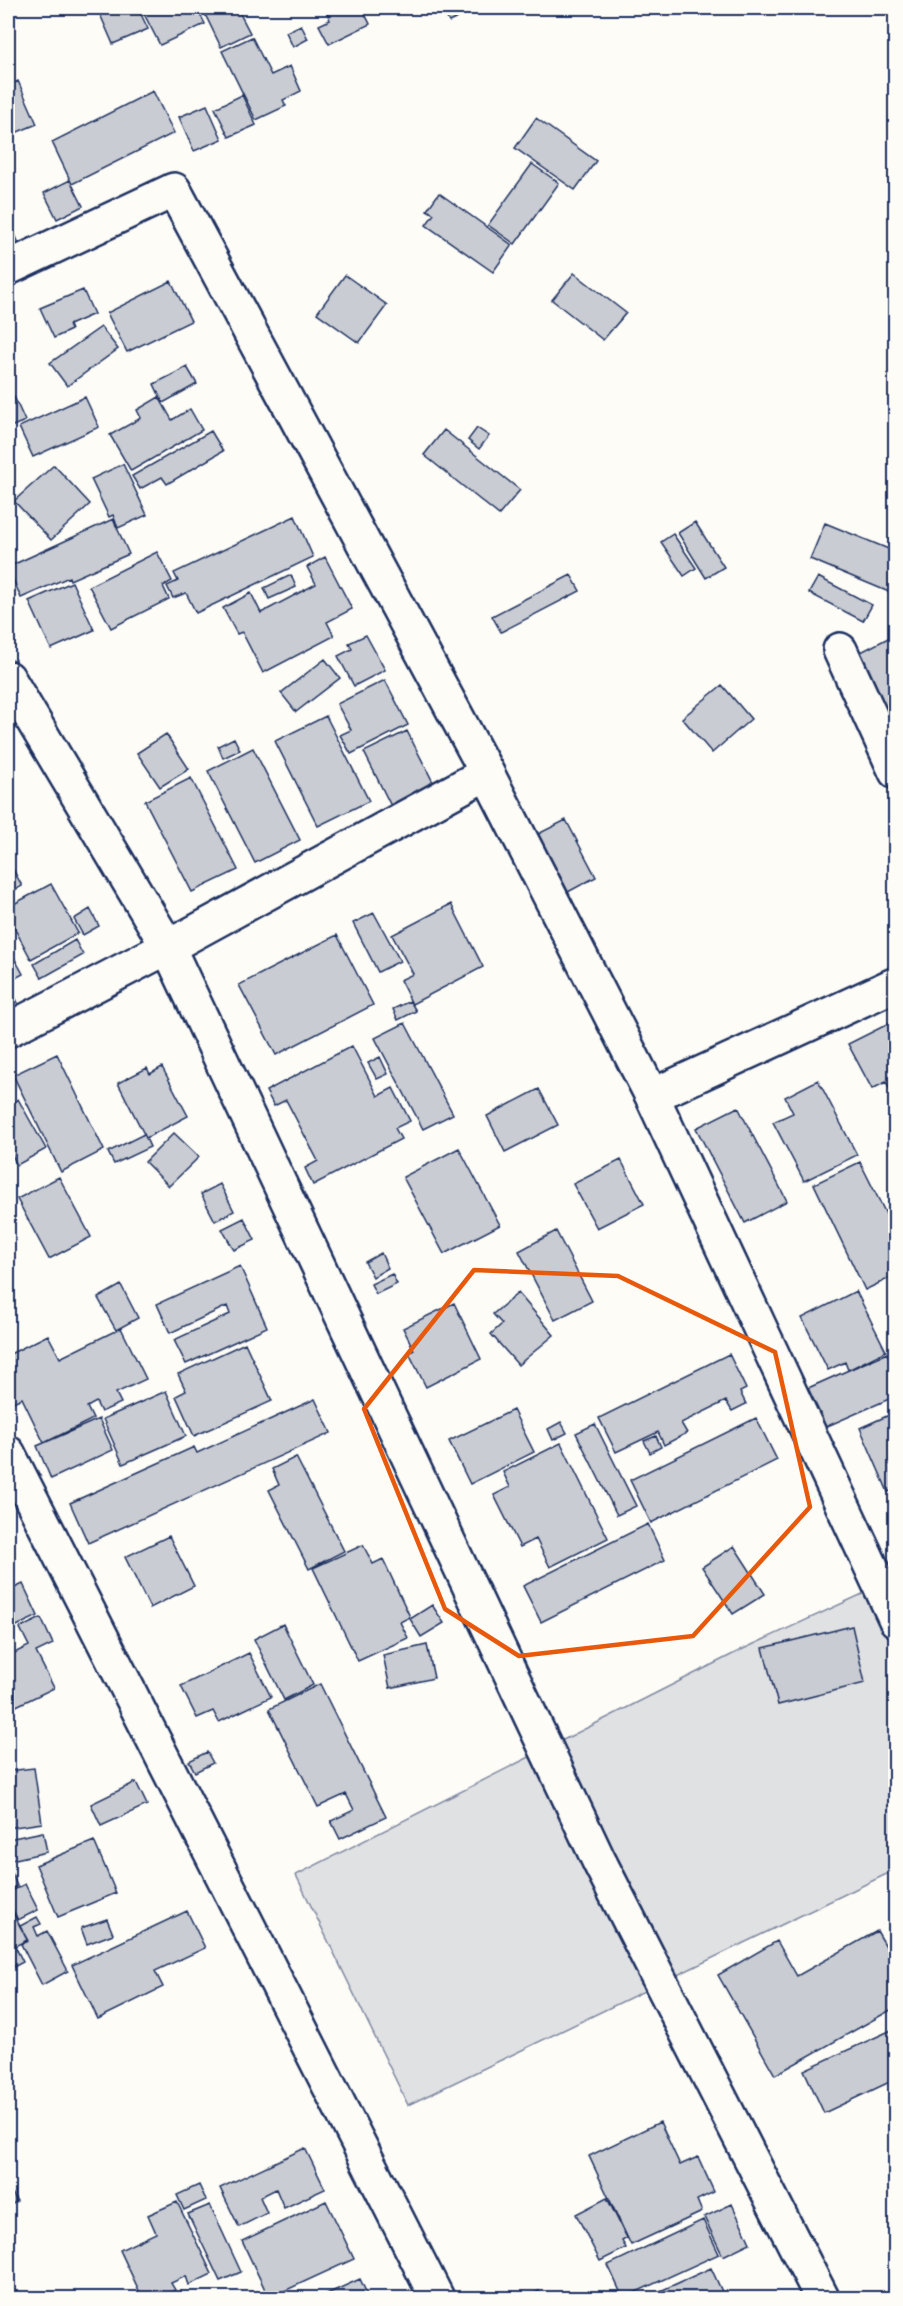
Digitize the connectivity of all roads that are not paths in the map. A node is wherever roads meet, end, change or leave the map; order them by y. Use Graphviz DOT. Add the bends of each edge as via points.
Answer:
graph roads {
  1 [pos="8,268"];
  2 [pos="840,650"];
  3 [pos="8,678"];
  4 [pos="896,772"];
  5 [pos="487,773"];
  6 [pos="168,946"];
  7 [pos="896,984"];
  8 [pos="8,1030"];
  9 [pos="652,1096"];
  10 [pos="8,1453"];
  11 [pos="896,1620"];
  12 [pos="437,2298"];
  13 [pos="822,2298"];
  1 -- 5 [label="street" via="174,190"];
  2 -- 4 [label="street"];
  3 -- 6 [label="street"];
  5 -- 6 [label="street"];
  5 -- 9 [label="street"];
  6 -- 8 [label="street"];
  6 -- 13 [label="street" via="599,1861"];
  7 -- 9 [label="street"];
  9 -- 11 [label="street"];
  10 -- 12 [label="street"];
}
